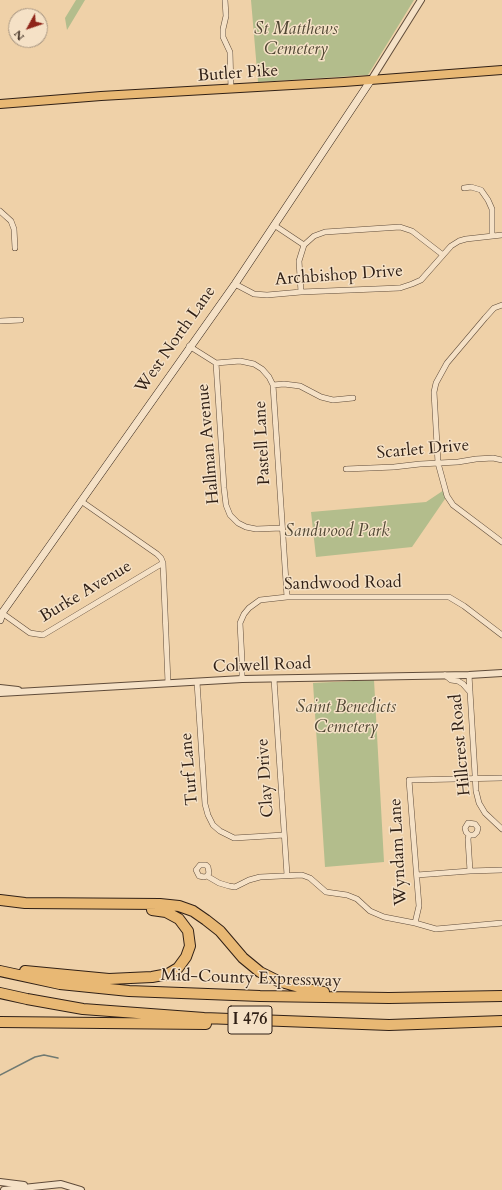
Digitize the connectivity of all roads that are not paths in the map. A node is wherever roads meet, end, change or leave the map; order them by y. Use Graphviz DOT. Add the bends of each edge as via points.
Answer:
graph roads {
  1 [pos="225,0"];
  2 [pos="421,0"];
  3 [pos="502,70"];
  4 [pos="370,80"];
  5 [pos="231,89"];
  6 [pos="0,104"];
  7 [pos="464,188"];
  8 [pos="0,211"];
  9 [pos="274,225"];
  10 [pos="492,235"];
  11 [pos="502,235"];
  12 [pos="304,245"];
  13 [pos="16,248"];
  14 [pos="443,255"];
  15 [pos="235,284"];
  16 [pos="301,292"];
  17 [pos="502,304"];
  18 [pos="21,320"];
  19 [pos="0,321"];
  20 [pos="190,346"];
  21 [pos="216,363"];
  22 [pos="274,385"];
  23 [pos="354,398"];
  24 [pos="502,460"];
  25 [pos="438,463"];
  26 [pos="346,469"];
  27 [pos="81,501"];
  28 [pos="282,528"];
  29 [pos="502,542"];
  30 [pos="163,563"];
  31 [pos="287,597"];
  32 [pos="1,616"];
  33 [pos="502,635"];
  34 [pos="502,673"];
  35 [pos="445,675"];
  36 [pos="469,675"];
  37 [pos="274,679"];
  38 [pos="242,680"];
  39 [pos="198,682"];
  40 [pos="168,683"];
  41 [pos="0,688"];
  42 [pos="23,691"];
  43 [pos="0,693"];
  44 [pos="470,693"];
  45 [pos="502,778"];
  46 [pos="476,779"];
  47 [pos="502,829"];
  48 [pos="284,835"];
  49 [pos="469,835"];
  50 [pos="502,870"];
  51 [pos="470,871"];
  52 [pos="287,875"];
  53 [pos="417,875"];
  54 [pos="207,876"];
  55 [pos="0,900"];
  56 [pos="0,907"];
  57 [pos="415,923"];
  58 [pos="502,923"];
  59 [pos="0,970"];
  60 [pos="0,993"];
  61 [pos="502,996"];
  62 [pos="389,998"];
  63 [pos="502,1020"];
  64 [pos="0,1022"];
  65 [pos="389,1025"];
  66 [pos="0,1182"];
  67 [pos="37,1186"];
  68 [pos="4,1190"];
  69 [pos="81,1190"];
  1 -- 5 [label="street" via="223,37 230,52"];
  2 -- 4 [label="street"];
  3 -- 4 [label="main road, Butler Pike"];
  4 -- 5 [label="main road, Butler Pike"];
  4 -- 9 [label="main road, West North Lane"];
  5 -- 6 [label="main road, Butler Pike"];
  7 -- 10 [label="street" via="480,190 488,200 492,209"];
  8 -- 13 [label="street" via="12,221"];
  9 -- 12 [label="street"];
  9 -- 15 [label="main road, West North Lane"];
  10 -- 11 [label="street, Archbishop Drive"];
  10 -- 14 [label="street, Archbishop Drive" via="459,241"];
  12 -- 14 [label="street" via="314,236 325,232 400,227 412,231"];
  12 -- 16 [label="street" via="299,261"];
  14 -- 16 [label="street, Archbishop Drive" via="421,280 400,288"];
  15 -- 16 [label="street, Archbishop Drive" via="254,294"];
  15 -- 20 [label="main road, West North Lane"];
  17 -- 25 [label="street" via="494,308 475,329 447,364 436,383 434,392"];
  18 -- 19 [label="street"];
  20 -- 21 [label="street"];
  20 -- 27 [label="main road, West North Lane"];
  21 -- 22 [label="street, Pastell Lane" via="240,361 254,364 262,369"];
  21 -- 28 [label="street, Hallman Avenue" via="224,488 228,510 230,515 246,527"];
  22 -- 23 [label="street" via="300,386 333,400"];
  22 -- 28 [label="street, Pastell Lane"];
  24 -- 25 [label="street, Scarlet Drive" via="493,458"];
  25 -- 26 [label="street, Scarlet Drive"];
  25 -- 29 [label="street" via="446,496 453,505"];
  27 -- 30 [label="street" via="157,554"];
  27 -- 32 [label="main road, West North Lane"];
  28 -- 31 [label="street, Pastell Lane"];
  30 -- 32 [label="street, Burke Avenue" via="43,635 30,633"];
  30 -- 40 [label="street"];
  31 -- 33 [label="street, Sandwood Road" via="449,597"];
  31 -- 38 [label="street, Sandwood Road" via="260,600 244,614 240,623"];
  34 -- 36 [label="street, Colwell Road"];
  35 -- 36 [label="street, Colwell Road"];
  35 -- 37 [label="street, Colwell Road"];
  35 -- 44 [label="street" via="463,684"];
  36 -- 44 [label="street, Hillcrest Road"];
  37 -- 38 [label="street, Colwell Road"];
  37 -- 48 [label="street, Clay Drive"];
  38 -- 39 [label="street, Colwell Road"];
  39 -- 40 [label="street, Colwell Road"];
  39 -- 48 [label="street, Turf Lane" via="205,804 213,825 234,838"];
  40 -- 42 [label="street, Colwell Road"];
  41 -- 42 [label="street, Colwell Road"];
  42 -- 43 [label="street, Colwell Road"];
  44 -- 46 [label="street, Hillcrest Road"];
  45 -- 46 [label="street"];
  46 -- 47 [label="street, Hillcrest Road" via="479,802 485,813"];
  46 -- 53 [label="street, Wyndam Lane" via="409,780"];
  48 -- 52 [label="street, Clay Drive"];
  49 -- 51 [label="street"];
  50 -- 51 [label="street"];
  51 -- 53 [label="street"];
  52 -- 54 [label="street" via="260,877 236,886 219,883"];
  52 -- 57 [label="street" via="306,876 326,892 357,899 370,911"];
  53 -- 57 [label="street, Wyndam Lane" via="419,906"];
  55 -- 62 [label="highway" via="25,903 179,906 193,911 206,920 220,931 243,958 260,972 278,981 306,990"];
  56 -- 59 [label="highway" via="147,909 166,912 179,919 188,931 190,946 178,968 168,974 152,977 109,978"];
  57 -- 58 [label="street" via="436,929"];
  59 -- 62 [label="highway, Mid-County Expressway / I 476" via="60,984 129,991"];
  60 -- 65 [label="highway, I 476" via="83,1009 204,1018"];
  61 -- 62 [label="highway, Mid-County Expressway / I 476"];
  63 -- 65 [label="highway, I 476"];
  64 -- 65 [label="highway"];
  66 -- 67 [label="street"];
  67 -- 68 [label="street"];
  67 -- 69 [label="street" via="61,1184"];
}
